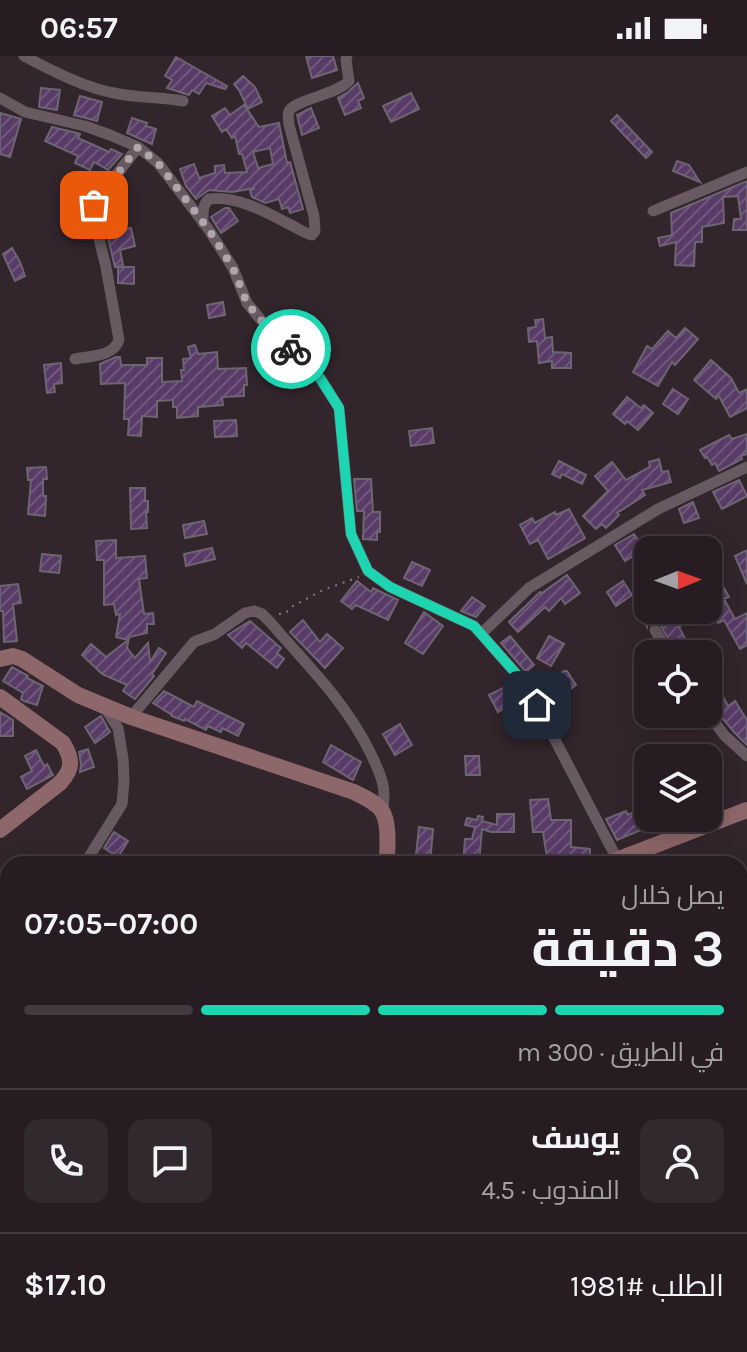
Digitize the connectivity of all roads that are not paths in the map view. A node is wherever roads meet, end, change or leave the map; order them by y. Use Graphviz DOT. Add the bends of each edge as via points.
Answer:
graph roads {
  1 [pos="24,56"];
  2 [pos="347,56"];
  3 [pos="0,98"];
  4 [pos="183,101"];
  5 [pos="138,147"];
  6 [pos="747,172"];
  7 [pos="653,211"];
  8 [pos="203,223"];
  9 [pos="75,359"];
  10 [pos="747,467"];
  11 [pos="655,630"];
  12 [pos="481,634"];
  13 [pos="661,640"];
  14 [pos="4,655"];
  15 [pos="0,697"];
  16 [pos="104,706"];
  17 [pos="131,717"];
  18 [pos="719,728"];
  19 [pos="747,756"];
  20 [pos="747,810"];
  21 [pos="382,812"];
  22 [pos="0,830"];
  23 [pos="90,856"];
  24 [pos="387,856"];
  25 [pos="610,856"];
  26 [pos="628,856"];
  1 -- 4 [label="street" via="67,78 117,94"];
  2 -- 8 [label="street" via="349,81 342,88 289,113 314,216 312,235 231,199 209,199"];
  3 -- 5 [label="street" via="25,112 85,126"];
  5 -- 8 [label="street" via="158,163"];
  5 -- 9 [label="street" via="99,197 93,214 117,347"];
  6 -- 7 [label="street"];
  8 -- 12 [label="street" via="233,268 247,303 320,378 339,408 351,534 368,571"];
  10 -- 12 [label="street" via="658,509 529,588"];
  11 -- 13 [label="street"];
  12 -- 25 [label="street" via="527,686"];
  14 -- 16 [label="main road" via="22,659"];
  15 -- 22 [label="main road" via="63,743 71,765 60,783"];
  16 -- 17 [label="main road"];
  16 -- 23 [label="street" via="118,728 122,804"];
  17 -- 21 [label="main road" via="354,792"];
  17 -- 21 [label="street" via="194,642 254,611 266,618 352,718 383,781"];
  18 -- 19 [label="street"];
  20 -- 26 [label="main road"];
  21 -- 24 [label="main road"];
}
